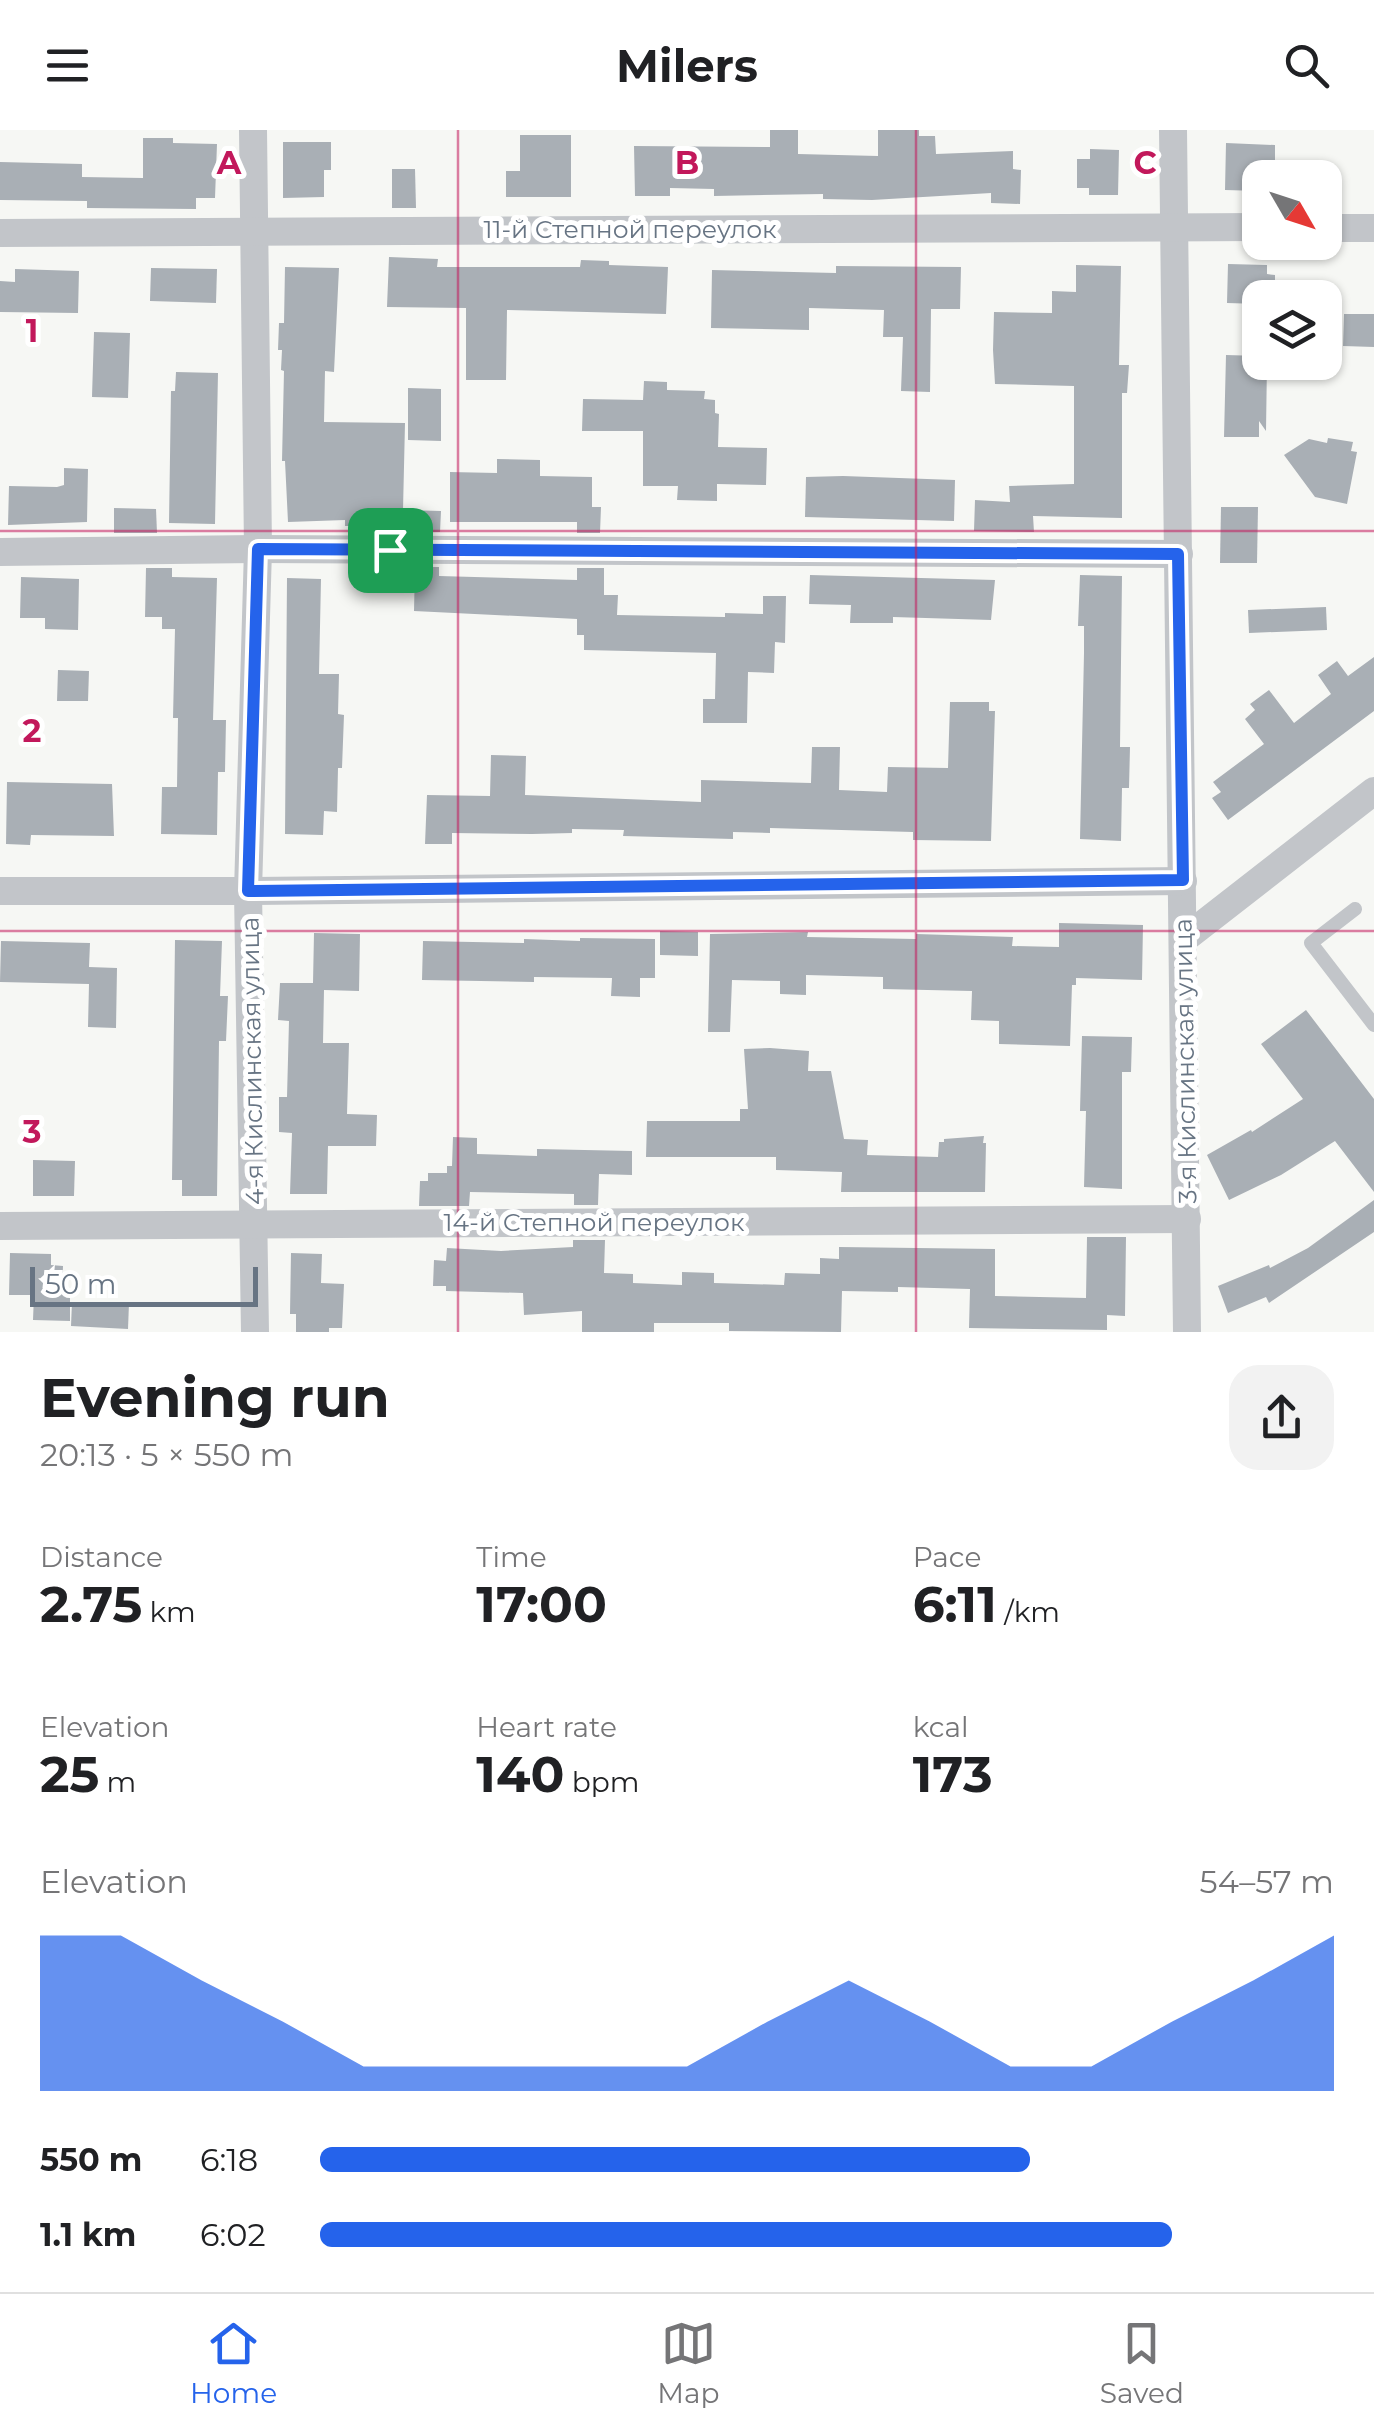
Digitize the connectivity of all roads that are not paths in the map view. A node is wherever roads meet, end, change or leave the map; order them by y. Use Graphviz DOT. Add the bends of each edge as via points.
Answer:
graph roads {
  1 [pos="253,130"];
  2 [pos="1172,130"];
  3 [pos="1174,227"];
  4 [pos="1242,228"];
  5 [pos="1342,228"];
  6 [pos="1374,228"];
  7 [pos="252,231"];
  8 [pos="0,233"];
  9 [pos="258,549"];
  10 [pos="0,552"];
  11 [pos="1178,554"];
  12 [pos="1374,791"];
  13 [pos="1183,880"];
  14 [pos="0,890"];
  15 [pos="248,891"];
  16 [pos="1354,909"];
  17 [pos="1184,938"];
  18 [pos="1374,1025"];
  19 [pos="1187,1219"];
  20 [pos="255,1224"];
  21 [pos="0,1226"];
  22 [pos="255,1332"];
  23 [pos="1188,1332"];
  1 -- 7 [label="street, 4-я Кислинская улица"];
  2 -- 3 [label="street, 3-я Кислинская улица"];
  3 -- 4 [label="street, 11-й Степной переулок"];
  3 -- 7 [label="street, 11-й Степной переулок"];
  3 -- 11 [label="street, 3-я Кислинская улица"];
  5 -- 6 [label="street"];
  7 -- 8 [label="street, 11-й Степной переулок"];
  7 -- 9 [label="street, 4-я Кислинская улица"];
  9 -- 10 [label="street"];
  9 -- 11 [label="street"];
  9 -- 15 [label="street, 4-я Кислинская улица"];
  11 -- 13 [label="street, 3-я Кислинская улица"];
  12 -- 17 [label="street"];
  13 -- 15 [label="street"];
  13 -- 17 [label="street, 3-я Кислинская улица"];
  14 -- 15 [label="street"];
  15 -- 20 [label="street, 4-я Кислинская улица"];
  16 -- 18 [label="lane" via="1311,943"];
  17 -- 19 [label="street, 3-я Кислинская улица"];
  19 -- 20 [label="street, 14-й Степной переулок"];
  19 -- 23 [label="street, 3-я Кислинская улица"];
  20 -- 21 [label="street, 14-й Степной переулок"];
  20 -- 22 [label="street, 4-я Кислинская улица"];
}
